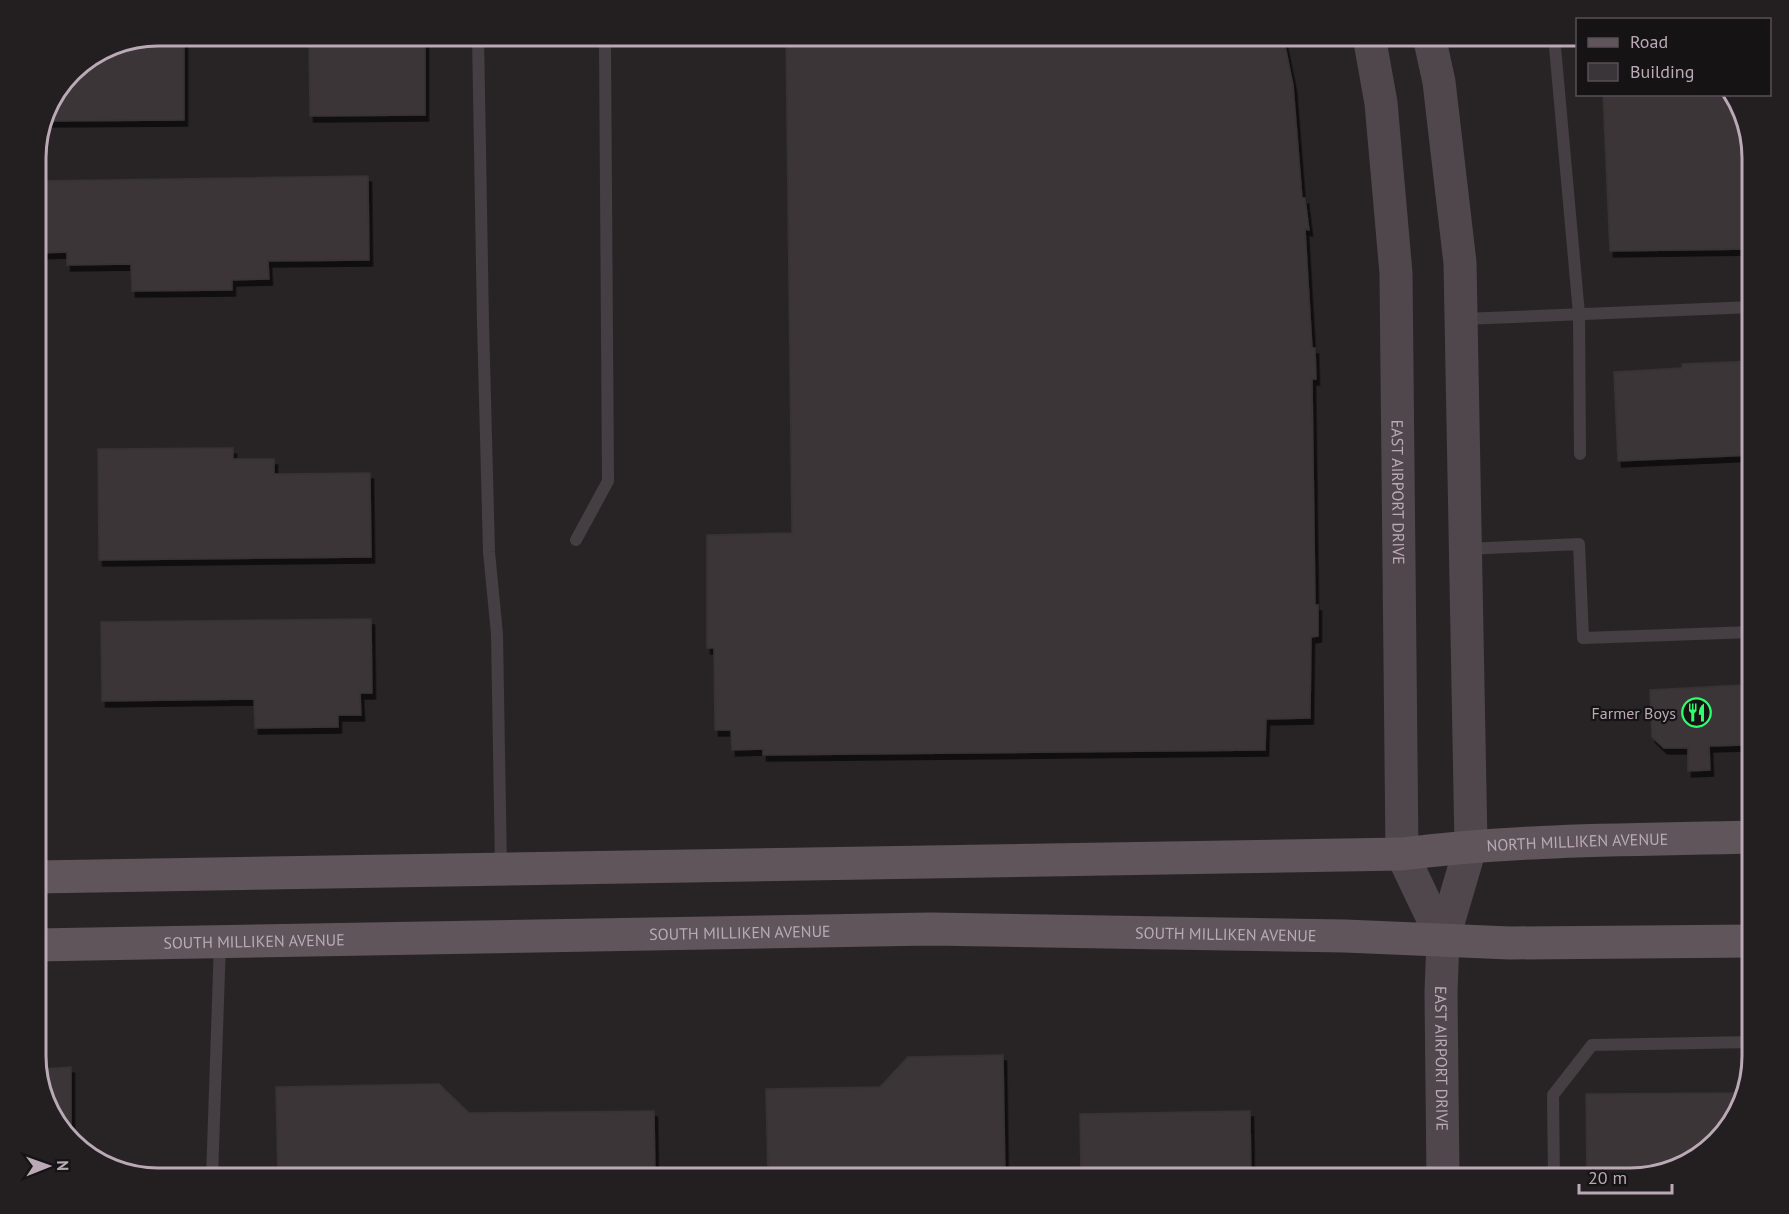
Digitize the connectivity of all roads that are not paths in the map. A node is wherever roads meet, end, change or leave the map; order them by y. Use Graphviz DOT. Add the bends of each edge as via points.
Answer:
graph roads {
  1 [pos="1371,46"];
  2 [pos="1431,46"];
  3 [pos="1555,46"];
  4 [pos="478,47"];
  5 [pos="605,47"];
  6 [pos="1742,307"];
  7 [pos="1579,314"];
  8 [pos="1461,319"];
  9 [pos="1580,454"];
  10 [pos="576,540"];
  11 [pos="1465,549"];
  12 [pos="1742,632"];
  13 [pos="1742,837"];
  14 [pos="1471,845"];
  15 [pos="1402,854"];
  16 [pos="501,870"];
  17 [pos="47,877"];
  18 [pos="1443,940"];
  19 [pos="1742,941"];
  20 [pos="220,942"];
  21 [pos="47,945"];
  22 [pos="1742,1042"];
  23 [pos="213,1168"];
  24 [pos="1443,1168"];
  25 [pos="1554,1168"];
  1 -- 15 [label="main road, EAST AIRPORT DRIVE" via="1382,103 1396,273"];
  2 -- 8 [label="main road, EAST AIRPORT DRIVE" via="1461,262"];
  3 -- 7 [label="lane"];
  4 -- 16 [label="lane" via="483,357 489,552 497,634"];
  5 -- 10 [label="lane" via="608,481"];
  6 -- 7 [label="lane"];
  7 -- 8 [label="lane"];
  7 -- 9 [label="lane"];
  8 -- 11 [label="main road, EAST AIRPORT DRIVE"];
  11 -- 12 [label="lane" via="1579,544 1583,638"];
  11 -- 14 [label="main road, EAST AIRPORT DRIVE"];
  13 -- 14 [label="main road, NORTH MILLIKEN AVENUE"];
  14 -- 15 [label="main road, NORTH MILLIKEN AVENUE"];
  14 -- 18 [label="main road, EAST AIRPORT DRIVE"];
  15 -- 16 [label="main road"];
  15 -- 18 [label="main road, EAST AIRPORT DRIVE"];
  16 -- 17 [label="main road"];
  18 -- 19 [label="main road"];
  18 -- 20 [label="main road, SOUTH MILLIKEN AVENUE" via="931,929"];
  18 -- 24 [label="main road, EAST AIRPORT DRIVE"];
  20 -- 21 [label="main road, SOUTH MILLIKEN AVENUE"];
  20 -- 23 [label="lane"];
  22 -- 25 [label="lane" via="1592,1045 1553,1095"];
}
